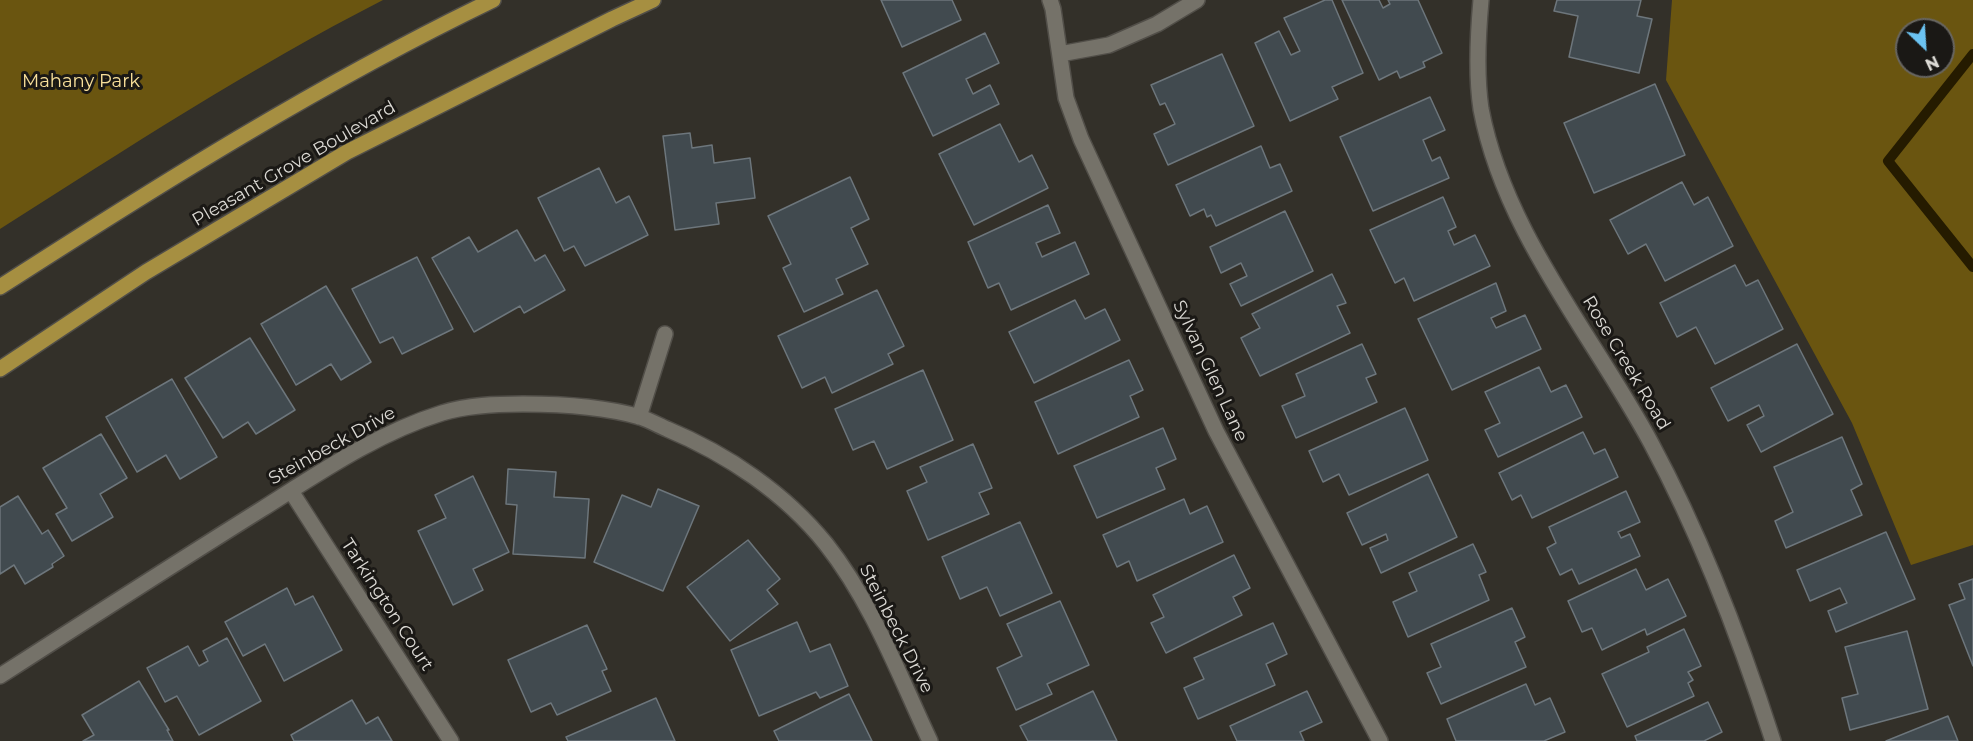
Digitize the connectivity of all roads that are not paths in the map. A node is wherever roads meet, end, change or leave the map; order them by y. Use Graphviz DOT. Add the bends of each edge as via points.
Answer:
graph roads {
  1 [pos="493,0"];
  2 [pos="653,0"];
  3 [pos="1050,0"];
  4 [pos="1197,0"];
  5 [pos="1481,0"];
  6 [pos="1060,54"];
  7 [pos="0,287"];
  8 [pos="665,334"];
  9 [pos="0,369"];
  10 [pos="639,417"];
  11 [pos="291,491"];
  12 [pos="0,676"];
  13 [pos="451,741"];
  14 [pos="930,741"];
  15 [pos="1380,741"];
  16 [pos="1773,741"];
  1 -- 7 [label="main road" via="388,52 249,131"];
  2 -- 9 [label="main road, Pleasant Grove Boulevard" via="347,152 146,272"];
  3 -- 6 [label="street, Sylvan Glen Lane"];
  4 -- 6 [label="street" via="1157,24 1109,45"];
  5 -- 16 [label="street, Rose Creek Road" via="1481,108 1501,181 1542,262 1651,442 1701,542"];
  6 -- 15 [label="street, Sylvan Glen Lane" via="1066,98 1081,139 1198,392"];
  8 -- 10 [label="street"];
  10 -- 11 [label="street, Steinbeck Drive" via="536,404 490,404 444,412 400,428"];
  10 -- 14 [label="street, Steinbeck Drive" via="697,442 750,474 792,507 826,544 879,631"];
  11 -- 12 [label="street, Steinbeck Drive"];
  11 -- 13 [label="street, Tarkington Court"];
}
